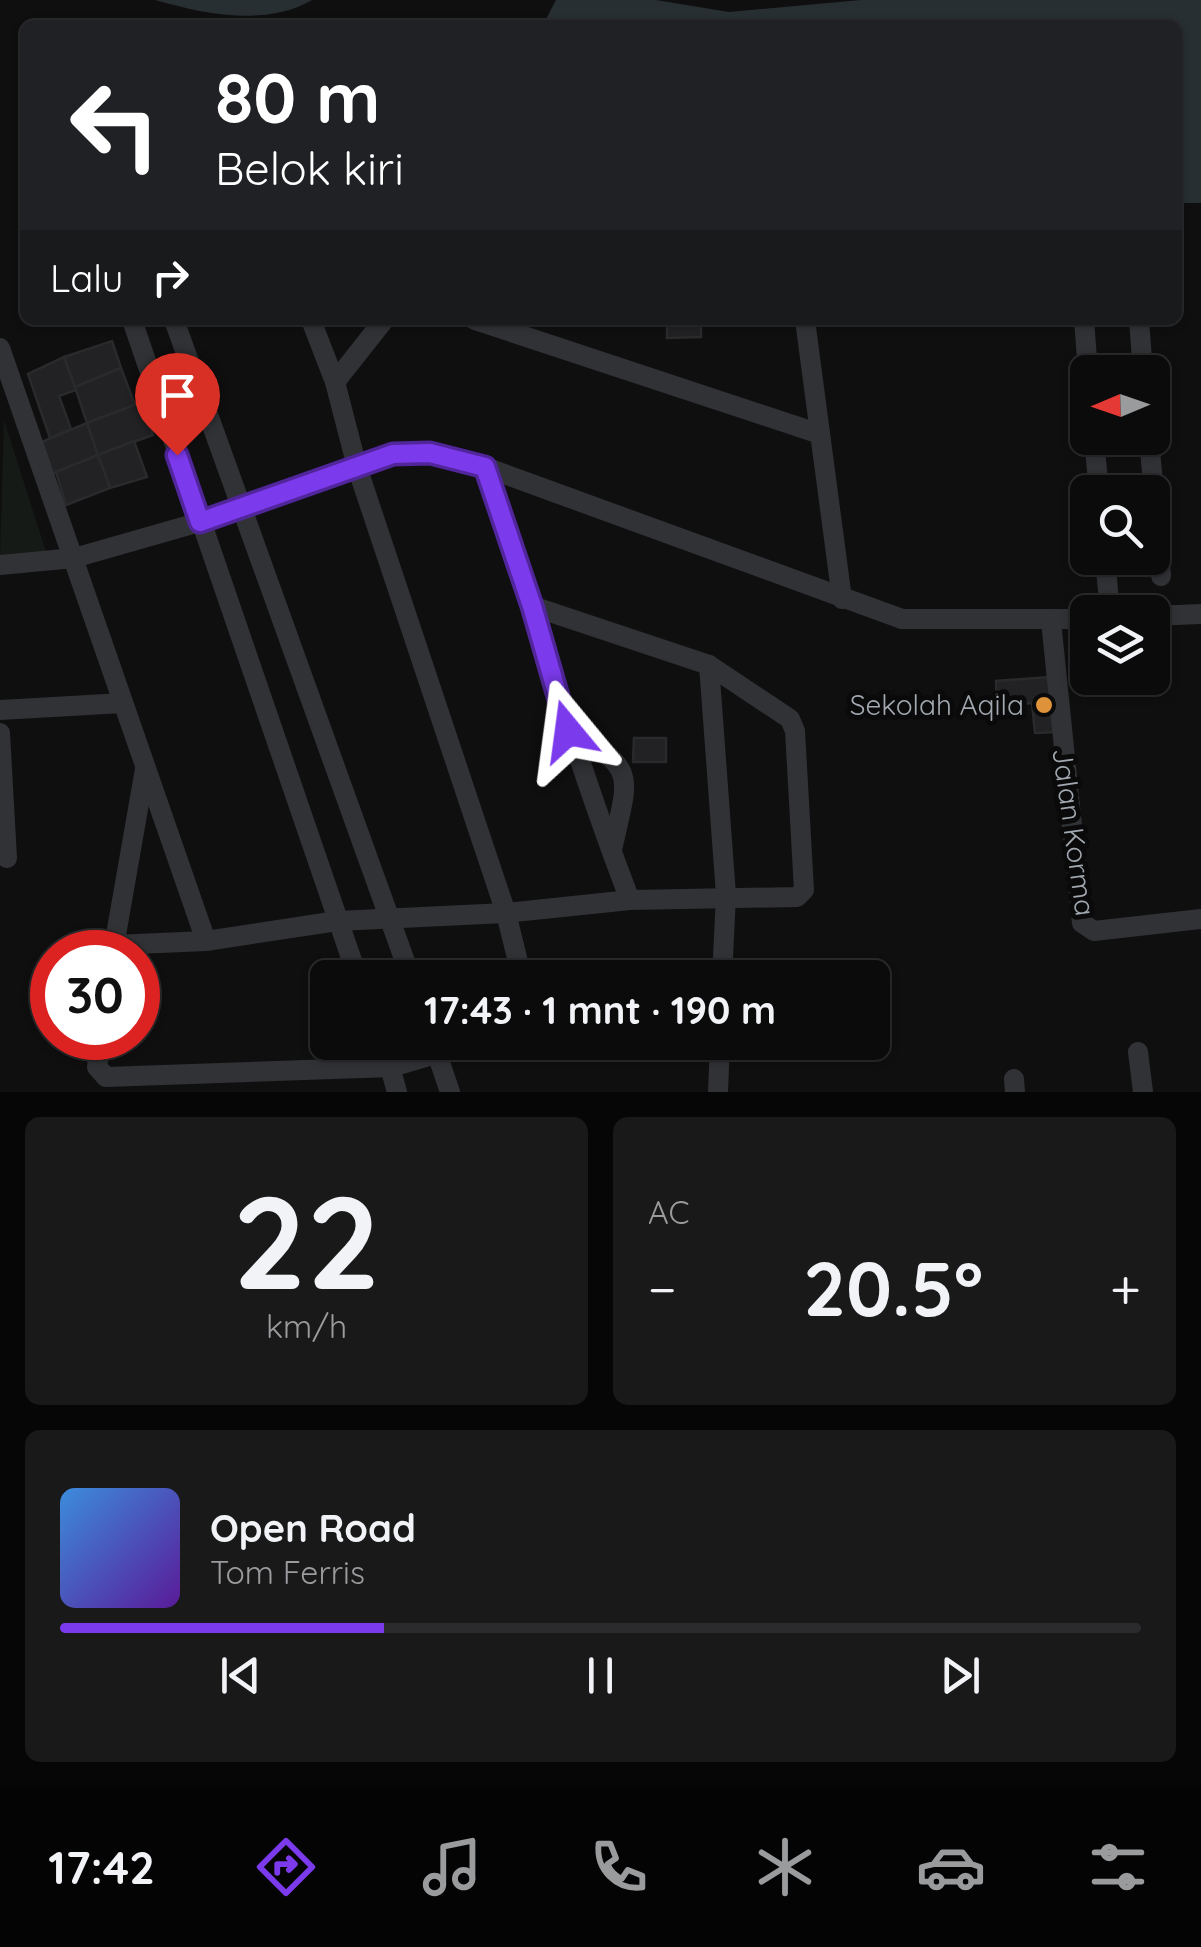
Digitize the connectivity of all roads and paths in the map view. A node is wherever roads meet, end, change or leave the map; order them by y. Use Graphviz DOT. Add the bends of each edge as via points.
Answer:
graph roads {
  1 [pos="134,325"];
  2 [pos="176,325"];
  3 [pos="313,325"];
  4 [pos="380,325"];
  5 [pos="490,325"];
  6 [pos="806,325"];
  7 [pos="1084,325"];
  8 [pos="1138,325"];
  9 [pos="0,348"];
  10 [pos="1087,355"];
  11 [pos="1141,355"];
  12 [pos="335,382"];
  13 [pos="820,434"];
  14 [pos="1150,455"];
  15 [pos="357,467"];
  16 [pos="485,467"];
  17 [pos="243,506"];
  18 [pos="200,522"];
  19 [pos="74,558"];
  20 [pos="0,564"];
  21 [pos="1161,576"];
  22 [pos="842,599"];
  23 [pos="532,606"];
  24 [pos="1201,614"];
  25 [pos="1170,615"];
  26 [pos="1070,620"];
  27 [pos="1051,621"];
  28 [pos="709,664"];
  29 [pos="123,702"];
  30 [pos="0,710"];
  31 [pos="568,731"];
  32 [pos="0,733"];
  33 [pos="145,767"];
  34 [pos="612,852"];
  35 [pos="7,858"];
  36 [pos="726,895"];
  37 [pos="630,900"];
  38 [pos="506,913"];
  39 [pos="392,918"];
  40 [pos="1201,919"];
  41 [pos="337,921"];
  42 [pos="117,930"];
  43 [pos="206,941"];
  44 [pos="160,945"];
  45 [pos="351,960"];
  46 [pos="405,960"];
  47 [pos="518,960"];
  48 [pos="723,960"];
  49 [pos="1138,1052"];
  50 [pos="98,1060"];
  51 [pos="389,1060"];
  52 [pos="407,1060"];
  53 [pos="438,1060"];
  54 [pos="719,1060"];
  55 [pos="392,1067"];
  56 [pos="397,1092"];
  57 [pos="450,1092"];
  58 [pos="718,1092"];
  59 [pos="1142,1092"];
  1 -- 18 [label="street"];
  2 -- 17 [label="street"];
  3 -- 12 [label="street"];
  4 -- 12 [label="street"];
  5 -- 13 [label="street"];
  6 -- 13 [label="street"];
  7 -- 10 [label="street"];
  8 -- 11 [label="street"];
  9 -- 19 [label="street"];
  12 -- 15 [label="street"];
  13 -- 22 [label="street"];
  14 -- 21 [label="street"];
  15 -- 16 [label="street" via="409,452"];
  15 -- 17 [label="street"];
  15 -- 38 [label="street"];
  16 -- 22 [label="street"];
  16 -- 23 [label="street"];
  17 -- 18 [label="street"];
  17 -- 39 [label="street"];
  18 -- 19 [label="street"];
  18 -- 41 [label="street"];
  19 -- 20 [label="street"];
  19 -- 29 [label="street"];
  22 -- 27 [label="street" via="902,619"];
  23 -- 28 [label="street"];
  23 -- 31 [label="street"];
  24 -- 25 [label="street"];
  26 -- 27 [label="street"];
  27 -- 40 [label="street, Jalan Korma" via="1082,923 1094,931"];
  28 -- 36 [label="street"];
  28 -- 36 [label="street" via="790,719 795,731 804,890 797,897"];
  29 -- 30 [label="street"];
  29 -- 33 [label="street"];
  31 -- 34 [label="street"];
  31 -- 34 [label="street" via="612,756 620,768 623,797"];
  32 -- 35 [label="street"];
  33 -- 42 [label="street"];
  33 -- 43 [label="street"];
  34 -- 37 [label="street"];
  36 -- 37 [label="street"];
  36 -- 48 [label="street"];
  37 -- 38 [label="street"];
  38 -- 39 [label="street"];
  38 -- 47 [label="street"];
  39 -- 41 [label="street"];
  39 -- 46 [label="street"];
  41 -- 43 [label="street"];
  41 -- 45 [label="street"];
  43 -- 44 [label="street"];
  49 -- 59 [label="street"];
  50 -- 55 [label="street" via="106,1076"];
  51 -- 55 [label="street"];
  52 -- 55 [label="street"];
  53 -- 57 [label="street"];
  54 -- 58 [label="street"];
  55 -- 56 [label="street"];
}
